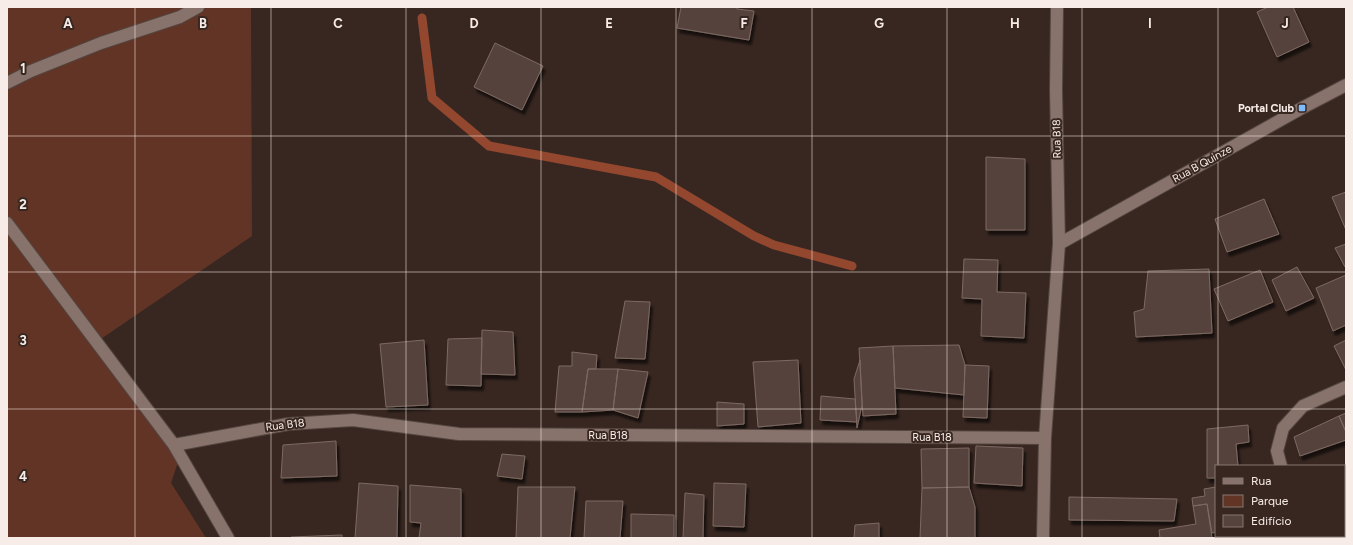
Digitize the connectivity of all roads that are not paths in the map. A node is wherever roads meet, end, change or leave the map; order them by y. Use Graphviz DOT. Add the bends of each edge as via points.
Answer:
graph roads {
  1 [pos="198,7"];
  2 [pos="1057,7"];
  3 [pos="7,83"];
  4 [pos="1346,85"];
  5 [pos="7,223"];
  6 [pos="1058,244"];
  7 [pos="1346,387"];
  8 [pos="1046,438"];
  9 [pos="174,444"];
  10 [pos="1281,465"];
  11 [pos="228,538"];
  12 [pos="1043,538"];
  1 -- 3 [label="street" via="180,17 102,43"];
  2 -- 6 [label="street, Rua B18"];
  4 -- 6 [label="street, Rua B Quinze"];
  5 -- 9 [label="street"];
  6 -- 8 [label="street, Rua B18"];
  7 -- 10 [label="street" via="1303,406 1283,428 1277,451"];
  8 -- 9 [label="street, Rua B18" via="459,434 353,420 288,424"];
  8 -- 12 [label="street, Rua B18"];
  9 -- 11 [label="street"];
}
